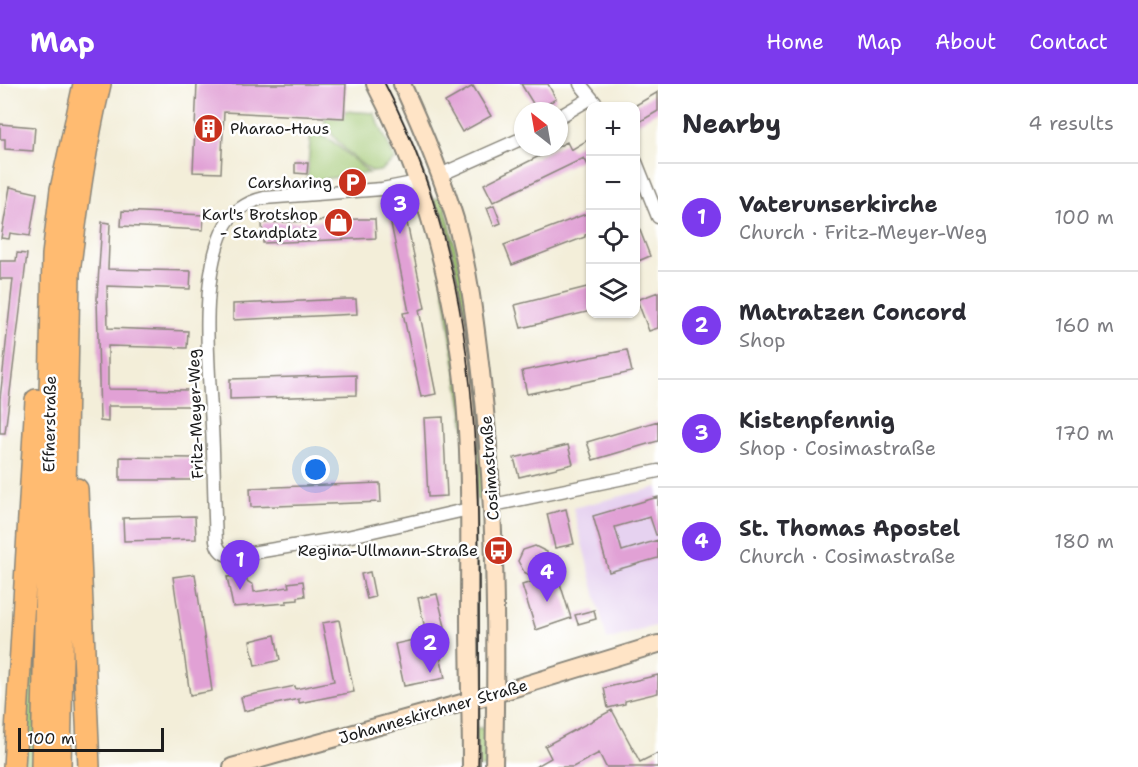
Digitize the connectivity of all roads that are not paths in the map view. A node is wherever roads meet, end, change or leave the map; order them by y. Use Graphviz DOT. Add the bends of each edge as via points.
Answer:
graph roads {
  1 [pos="84,84"];
  2 [pos="100,84"];
  3 [pos="375,84"];
  4 [pos="402,84"];
  5 [pos="580,84"];
  6 [pos="594,102"];
  7 [pos="586,105"];
  8 [pos="568,113"];
  9 [pos="514,142"];
  10 [pos="640,172"];
  11 [pos="440,175"];
  12 [pos="418,182"];
  13 [pos="658,217"];
  14 [pos="50,345"];
  15 [pos="65,446"];
  16 [pos="658,471"];
  17 [pos="493,505"];
  18 [pos="469,509"];
  19 [pos="658,644"];
  20 [pos="658,649"];
  21 [pos="633,653"];
  22 [pos="494,694"];
  23 [pos="469,701"];
  24 [pos="14,767"];
  25 [pos="42,767"];
  26 [pos="60,767"];
  27 [pos="89,767"];
  28 [pos="232,767"];
  29 [pos="471,767"];
  30 [pos="494,767"];
  1 -- 14 [label="highway, Effnerstraße" via="61,189 53,255"];
  2 -- 15 [label="highway, Effnerstraße" via="69,273"];
  3 -- 12 [label="main road, Cosimastraße"];
  4 -- 11 [label="main road, Cosimastraße"];
  5 -- 6 [label="street"];
  7 -- 8 [label="street"];
  9 -- 11 [label="street"];
  10 -- 13 [label="street"];
  11 -- 12 [label="main road"];
  11 -- 17 [label="main road, Cosimastraße" via="460,243 475,316"];
  12 -- 18 [label="main road, Cosimastraße" via="440,251 454,320 465,399"];
  12 -- 18 [label="street, Fritz-Meyer-Weg" via="256,200 239,209 223,229 213,264 208,318 216,541 220,551 233,556 347,537"];
  14 -- 24 [label="highway" via="36,396"];
  14 -- 25 [label="highway, Effnerstraße"];
  15 -- 26 [label="highway, Effnerstraße"];
  15 -- 27 [label="highway" via="77,484"];
  16 -- 17 [label="street"];
  17 -- 22 [label="main road, Cosimastraße"];
  18 -- 23 [label="main road, Cosimastraße"];
  19 -- 21 [label="main road, Johanneskirchner Straße"];
  20 -- 21 [label="main road, Johanneskirchner Straße"];
  21 -- 22 [label="main road, Johanneskirchner Straße"];
  22 -- 23 [label="main road, Johanneskirchner Straße"];
  22 -- 30 [label="main road, Cosimastraße"];
  23 -- 28 [label="main road, Johanneskirchner Straße"];
  23 -- 29 [label="main road, Cosimastraße"];
}
